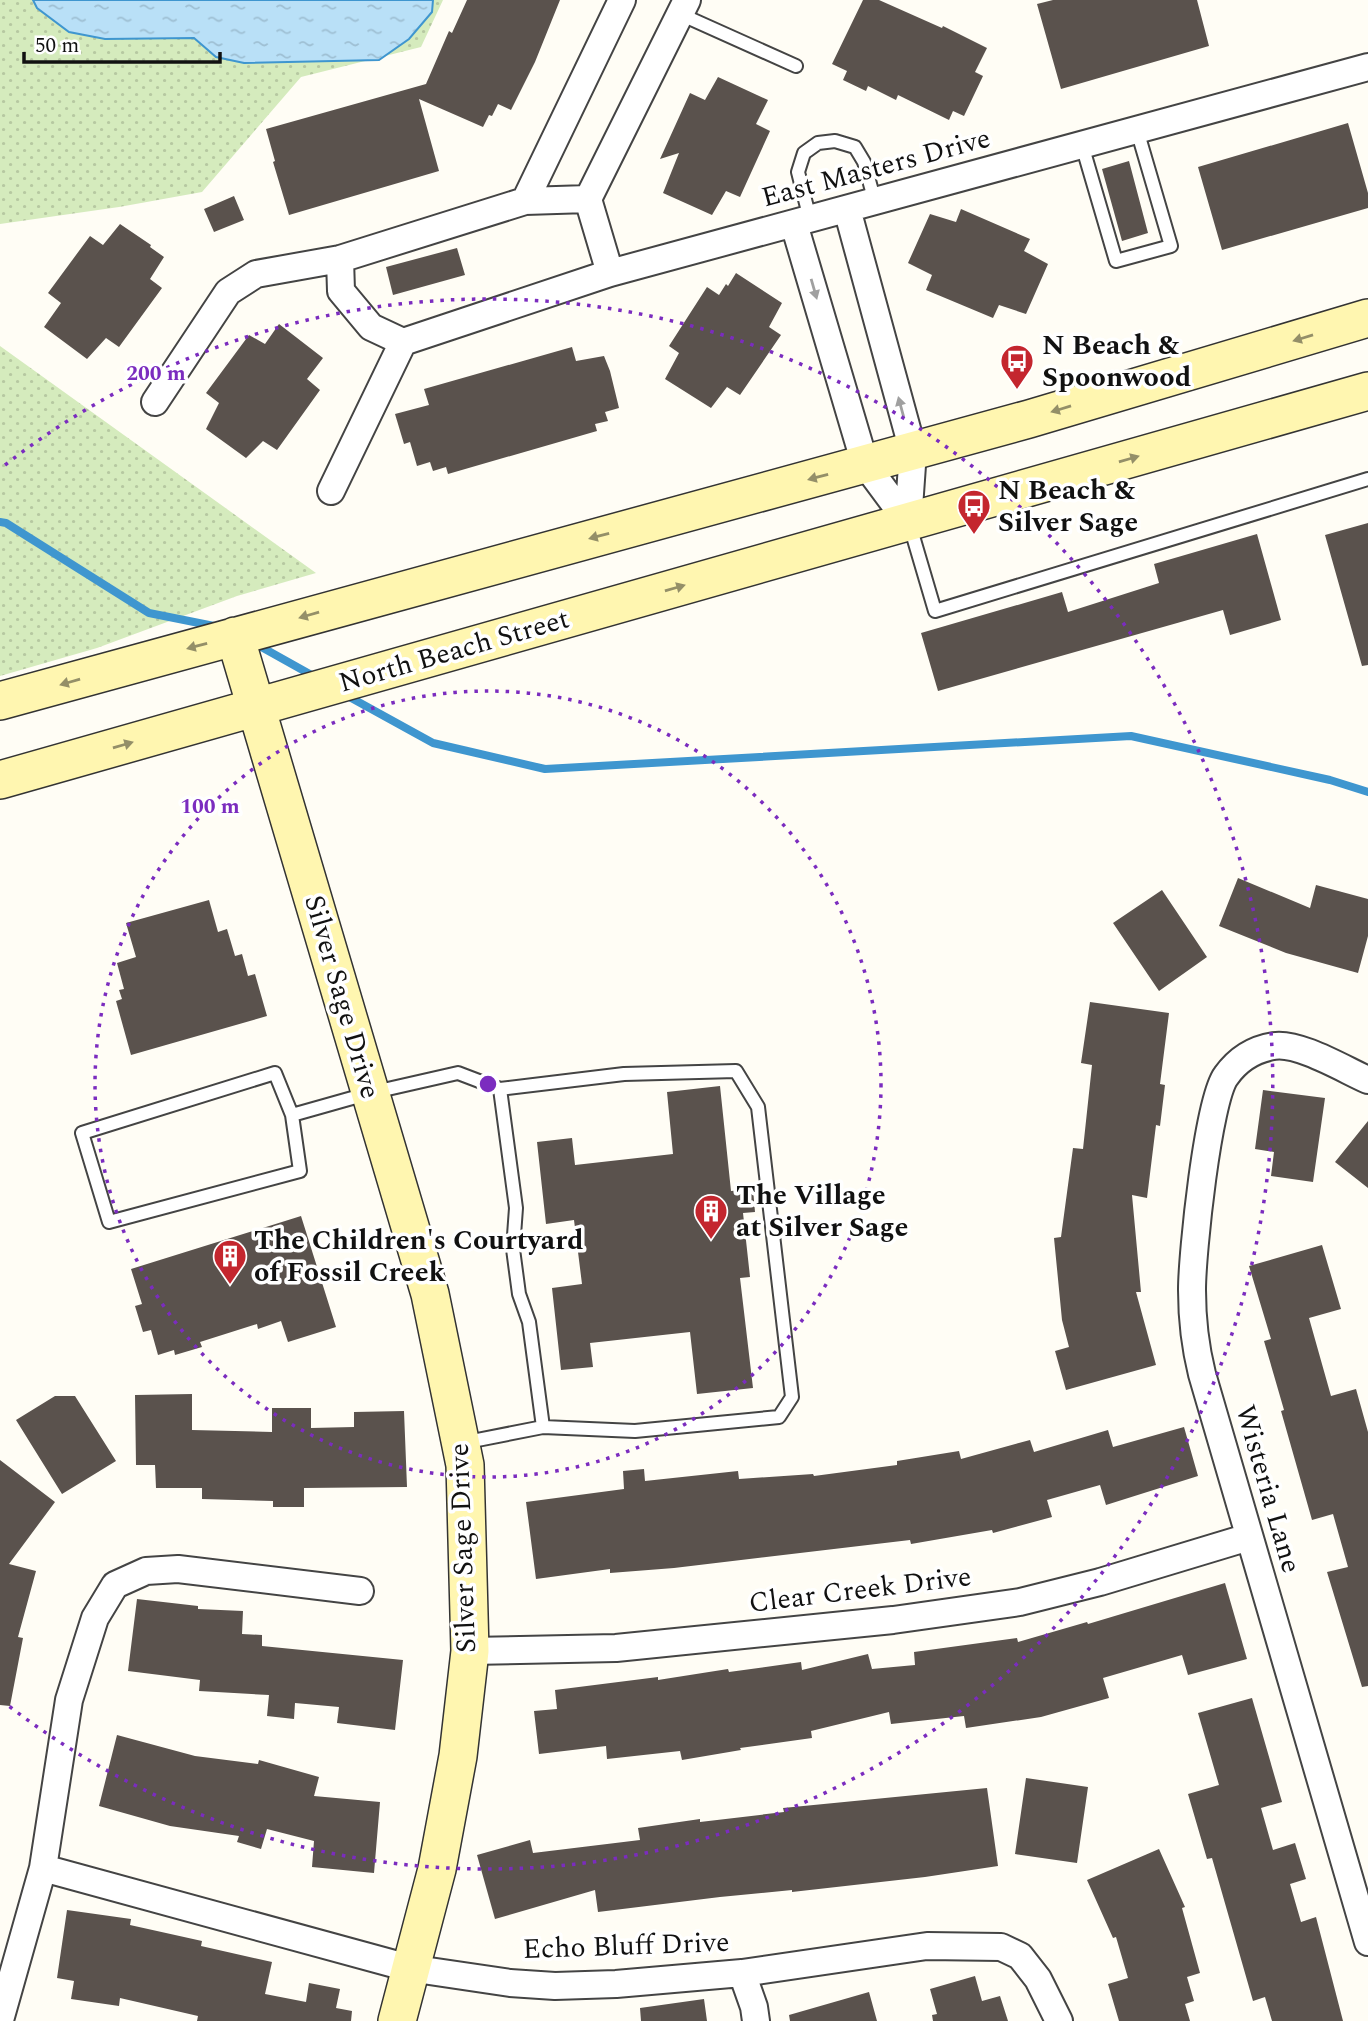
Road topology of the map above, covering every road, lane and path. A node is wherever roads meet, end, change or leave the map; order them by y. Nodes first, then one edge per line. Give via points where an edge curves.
1 (622, 0) edge
2 (684, 7) edge
3 (796, 66) dead end
4 (1368, 67) edge
5 (1137, 130) junction
6 (1082, 145) junction
7 (588, 199) junction
8 (525, 201) junction
9 (875, 202) junction
10 (847, 209) junction
11 (802, 221) junction
12 (340, 258) junction
13 (610, 273) junction
14 (1368, 318) edge
15 (403, 342) junction
16 (1368, 391) edge
17 (155, 402) dead end
18 (913, 451) junction
19 (865, 464) junction
20 (1368, 479) edge
21 (331, 491) dead end
22 (908, 522) junction
23 (235, 636) junction
24 (0, 701) edge
25 (257, 707) junction
26 (0, 780) edge
27 (1368, 1080) edge
28 (500, 1089) junction
29 (370, 1093) junction
30 (292, 1115) junction
31 (543, 1427) junction
32 (461, 1443) junction
33 (1249, 1537) junction
34 (360, 1591) dead end
35 (470, 1651) junction
36 (43, 1868) junction
37 (1368, 1942) edge
38 (409, 1968) junction
39 (742, 1973) junction
40 (0, 2020) edge
41 (397, 2021) edge
42 (756, 2021) edge
43 (1059, 2021) edge

1 - 8 street
2 - 3 lane
2 - 7 street
4 - 5 street, East Masters Drive
5 - 6 street, East Masters Drive
5 - 6 lane via 1171,246 1116,261
6 - 9 street, East Masters Drive
7 - 8 street
7 - 13 street
8 - 12 street
9 - 10 street, East Masters Drive
9 - 11 lane via 855,147 835,141 818,144 804,153 798,172
10 - 11 street, East Masters Drive
18 -> 10 street
11 - 13 street, East Masters Drive
11 -> 19 street
12 - 15 street via 341,291 371,327
12 - 17 street via 256,274 228,292
13 - 15 street, East Masters Drive
14 -> 18 main road
15 - 21 street
22 -> 16 main road, North Beach Street
18 - 19 main road
18 - 22 street
19 - 22 street
19 -> 23 main road
20 - 22 lane via 934,611
25 -> 22 main road, North Beach Street
23 -> 24 main road
23 - 25 main road, Silver Sage Drive
26 -> 25 main road, North Beach Street
25 - 29 main road, Silver Sage Drive
27 - 33 street, Wisteria Lane via 1298,1048 1277,1045 1249,1053 1226,1076 1214,1110 1197,1226 1194,1339
28 - 29 lane via 458,1073
28 - 31 lane via 516,1208 513,1249 519,1294 529,1322
28 - 31 lane via 624,1074 736,1071 758,1107 792,1397 779,1417 635,1431
29 - 30 lane
29 - 32 main road, Silver Sage Drive via 430,1294
30 - 30 lane via 275,1073 82,1133 109,1222 300,1171
31 - 32 lane
32 - 35 main road, Silver Sage Drive via 466,1465
33 - 35 street, Clear Creek Drive via 1008,1604 616,1648
33 - 37 street, Wisteria Lane
34 - 36 street via 177,1569 146,1571 115,1585 95,1618 69,1700
35 - 38 main road, Silver Sage Drive via 458,1756 437,1869
36 - 38 street, Echo Bluff Drive
36 - 40 street
38 - 39 street, Echo Bluff Drive via 555,1986
38 - 41 main road, Silver Sage Drive
39 - 42 street
39 - 43 street, Echo Bluff Drive via 927,1945 1001,1948 1020,1956 1038,1979

